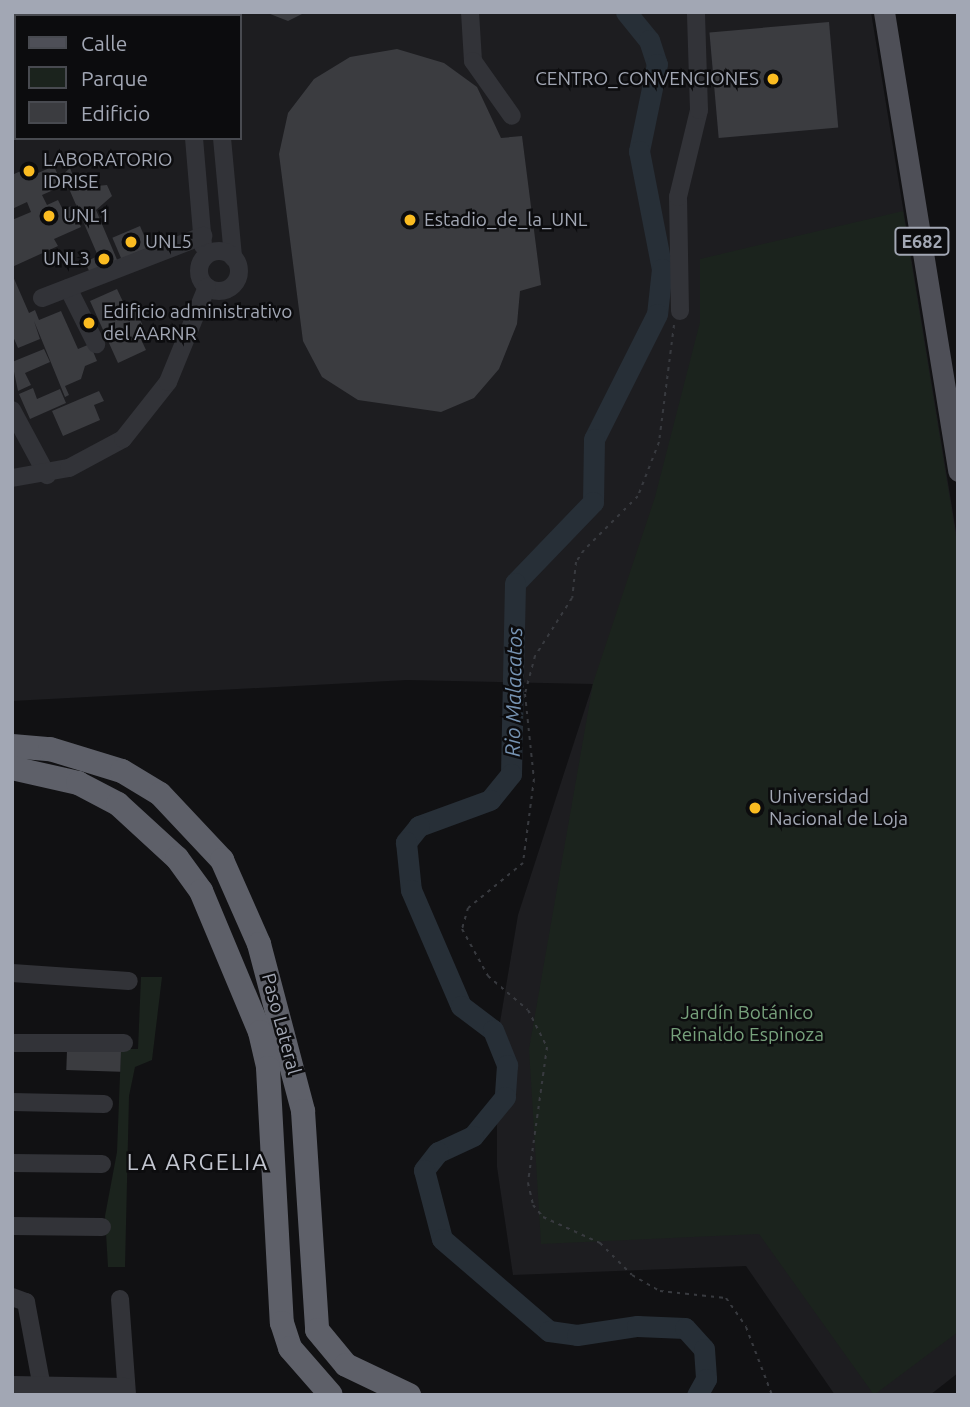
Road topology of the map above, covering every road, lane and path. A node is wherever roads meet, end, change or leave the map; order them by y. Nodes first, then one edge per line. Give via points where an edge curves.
1 (470, 12) edge
2 (696, 12) edge
3 (884, 12) edge
4 (512, 116) dead end
5 (194, 140) edge
6 (222, 140) edge
7 (203, 236) junction
8 (233, 257) junction
9 (204, 258) junction
10 (207, 287) junction
11 (68, 288) junction
12 (42, 298) dead end
13 (677, 315) joint
14 (96, 344) dead end
15 (12, 410) edge
16 (958, 471) edge
17 (47, 475) junction
18 (12, 478) edge
19 (12, 746) edge
20 (12, 768) edge
21 (12, 973) edge
22 (130, 981) dead end
23 (124, 1042) dead end
24 (12, 1043) edge
25 (12, 1102) edge
26 (104, 1104) dead end
27 (12, 1163) edge
28 (102, 1164) dead end
29 (12, 1226) edge
30 (102, 1227) dead end
31 (15, 1297) edge
32 (120, 1299) dead end
33 (12, 1385) edge
34 (42, 1390) edge
35 (126, 1391) edge
36 (331, 1395) edge
37 (409, 1395) edge
38 (772, 1395) edge

1 - 4 street via 473,61
2 - 13 street via 699,110 678,197
3 - 16 main road, E682
5 - 7 street
6 - 8 street
7 - 9 street
7 - 11 street
8 - 9 street via 218,251
8 - 10 street via 236,281 220,290
9 - 10 street via 199,270
10 - 17 street via 151,408 100,453
11 - 12 street
11 - 14 street
13 - 38 path via 659,442 638,496 576,562 572,598 535,656 526,694 534,779 523,863 468,908 462,929 488,976 528,1010 547,1047 528,1183 533,1205 543,1217 600,1243 632,1275 660,1291 726,1298 746,1327
15 - 17 street
17 - 18 street
19 - 37 highway, Paso Lateral via 50,749 122,771 159,794 222,860 259,944 303,1111 317,1331 346,1365
20 - 36 highway, Paso Lateral via 78,783 118,804 169,850 201,891 260,1032 268,1068 282,1323 290,1348
21 - 22 street
23 - 24 street
25 - 26 street
27 - 28 street
29 - 30 street
31 - 34 street via 26,1302
32 - 35 street
33 - 34 street
34 - 35 street

